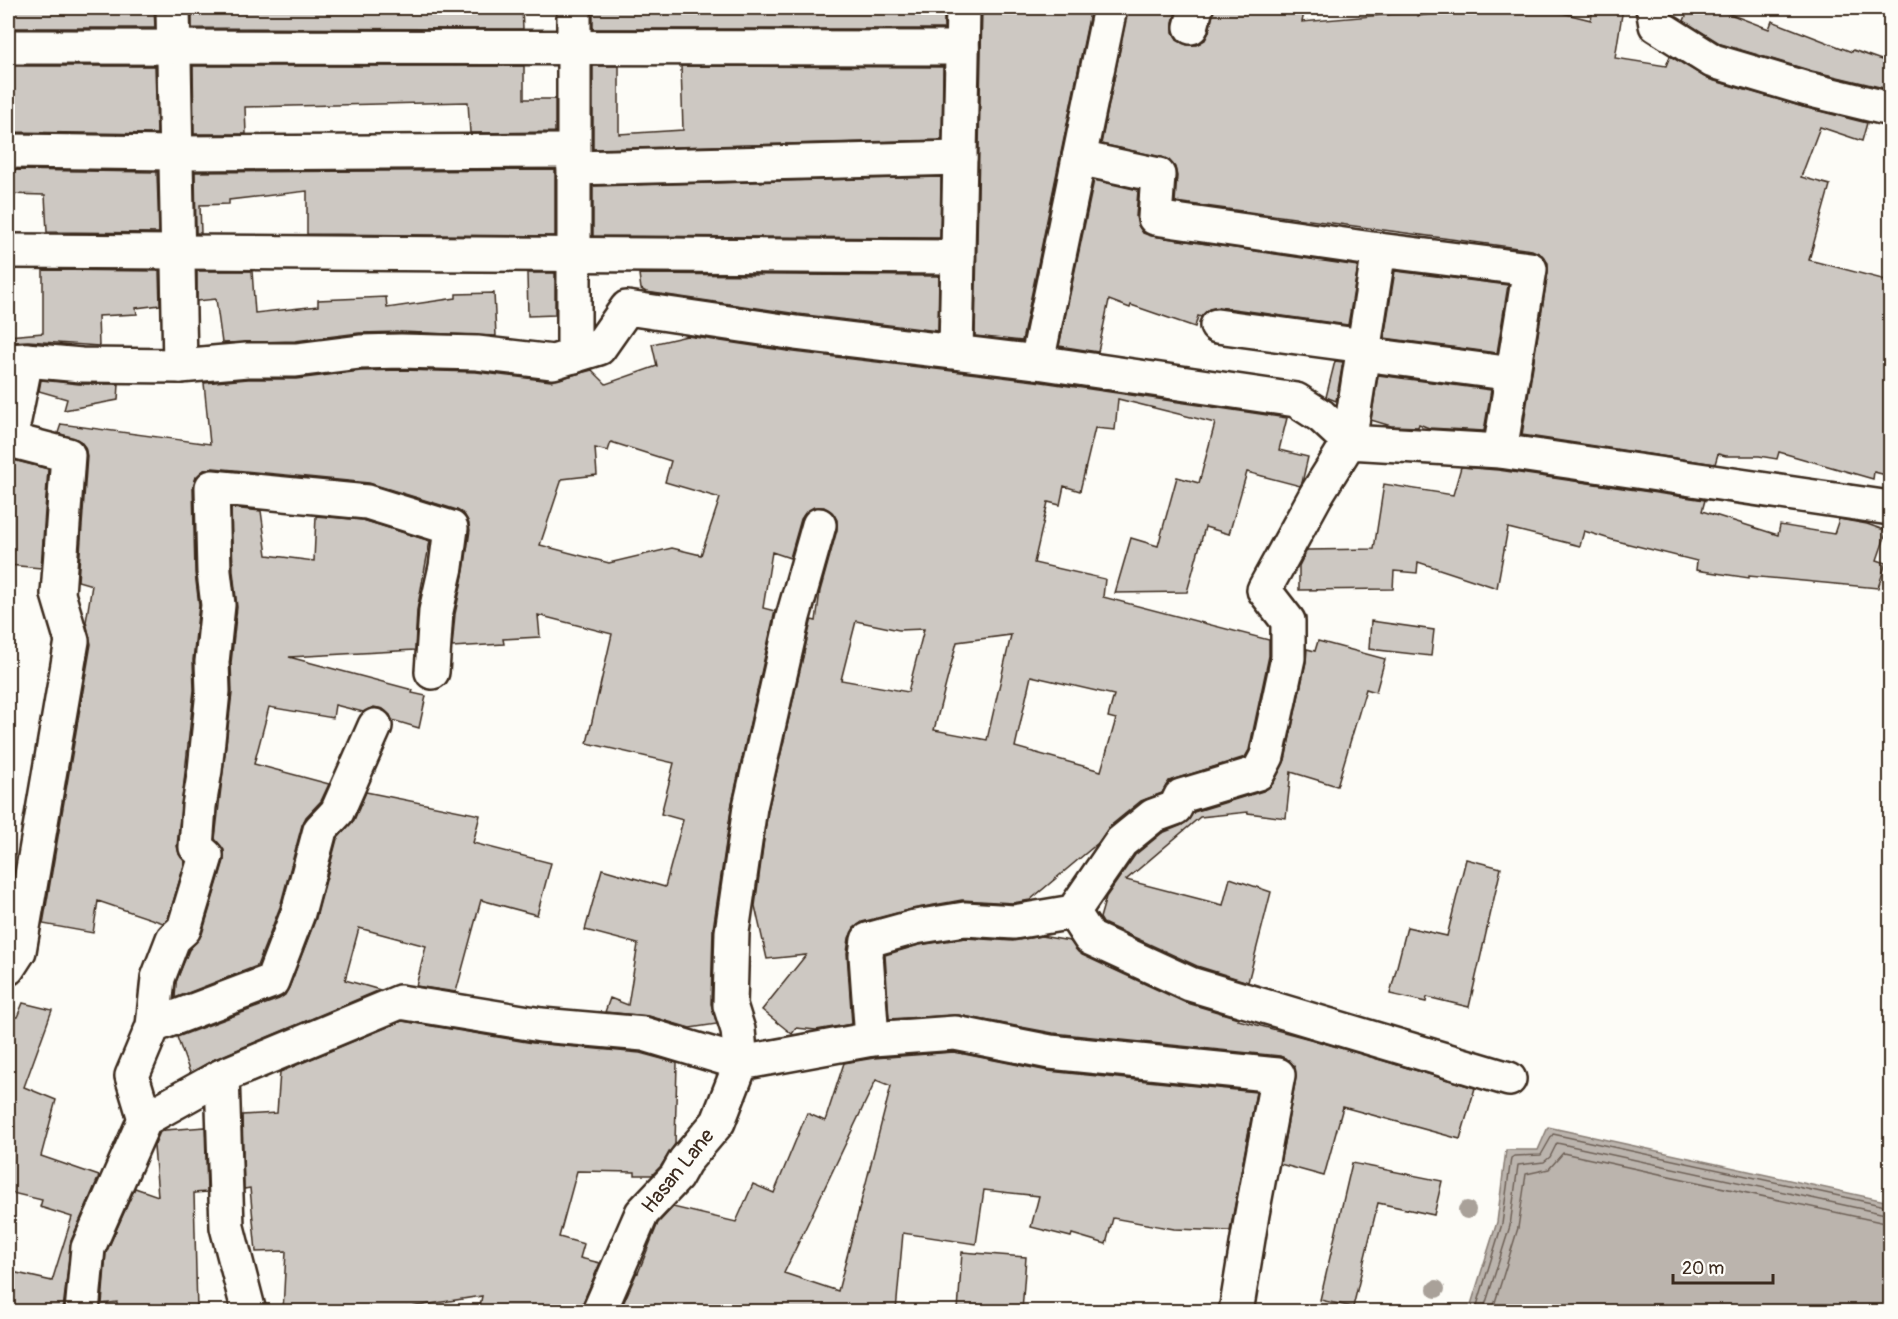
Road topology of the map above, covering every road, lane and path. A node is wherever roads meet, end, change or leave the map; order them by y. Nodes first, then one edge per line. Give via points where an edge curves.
1 (173, 8) edge
2 (574, 8) edge
3 (963, 8) edge
4 (1110, 8) edge
5 (1653, 8) edge
6 (8, 47) edge
7 (174, 47) junction
8 (574, 47) junction
9 (962, 48) junction
10 (1890, 109) edge
11 (8, 151) edge
12 (176, 153) junction
13 (960, 158) junction
14 (1079, 158) junction
15 (573, 160) junction
16 (1379, 250) junction
17 (8, 251) edge
18 (178, 252) junction
19 (574, 255) junction
20 (958, 257) junction
21 (1217, 326) dead end
22 (1363, 350) junction
23 (956, 352) junction
24 (574, 356) junction
25 (17, 360) edge
26 (1037, 363) junction
27 (180, 366) junction
28 (1513, 374) junction
29 (1349, 442) junction
30 (1500, 452) junction
31 (1890, 508) edge
32 (819, 525) dead end
33 (432, 672) dead end
34 (375, 726) dead end
35 (1073, 912) junction
36 (8, 968) edge
37 (153, 1026) junction
38 (872, 1039) junction
39 (741, 1063) junction
40 (222, 1076) junction
41 (1509, 1079) dead end
42 (145, 1119) junction
43 (82, 1311) edge
44 (249, 1311) edge
45 (599, 1311) edge
46 (1236, 1311) edge

1 - 7 street
2 - 8 street
3 - 9 street
4 - 14 street
5 - 10 street via 1656,25 1713,61
6 - 7 street
7 - 8 street
7 - 12 street
8 - 9 street
8 - 15 street
9 - 13 street
11 - 12 street
12 - 15 street
12 - 18 street
13 - 15 street
13 - 20 street
14 - 16 street via 1158,175 1155,218
14 - 26 street
15 - 19 street
16 - 22 street
16 - 28 street via 1530,269
17 - 18 street
18 - 19 street
18 - 27 street
19 - 20 street
19 - 24 street
20 - 23 street
21 - 22 street
22 - 28 street
22 - 29 street
23 - 24 street via 627,308 599,348
23 - 26 street
24 - 27 street via 554,362 477,353 360,352 296,360
25 - 27 street
25 - 36 street via 10,440 68,454 58,594 72,641 19,951
26 - 29 street via 1296,400
28 - 30 street
29 - 30 street
29 - 35 street via 1264,590 1288,621 1288,658 1268,756 1258,773 1181,796 1174,808 1153,816 1121,842
30 - 31 street
32 - 39 street via 793,617 750,807 732,932 730,1005 738,1030
33 - 37 street via 436,611 451,528 368,502 212,487 218,605 196,847 206,856 184,929 173,939 158,978
34 - 37 street via 337,812 320,831 298,914 272,981
35 - 38 street via 1014,922 955,921 868,940
35 - 41 street via 1090,939 1190,984
37 - 42 street via 132,1076
38 - 39 street
38 - 46 street via 955,1033 1050,1053 1278,1075
39 - 40 street via 644,1034 540,1025 400,1002
39 - 45 street, Hasan Lane via 718,1122 642,1214
40 - 42 street
40 - 44 street via 227,1227
42 - 43 street via 88,1248

